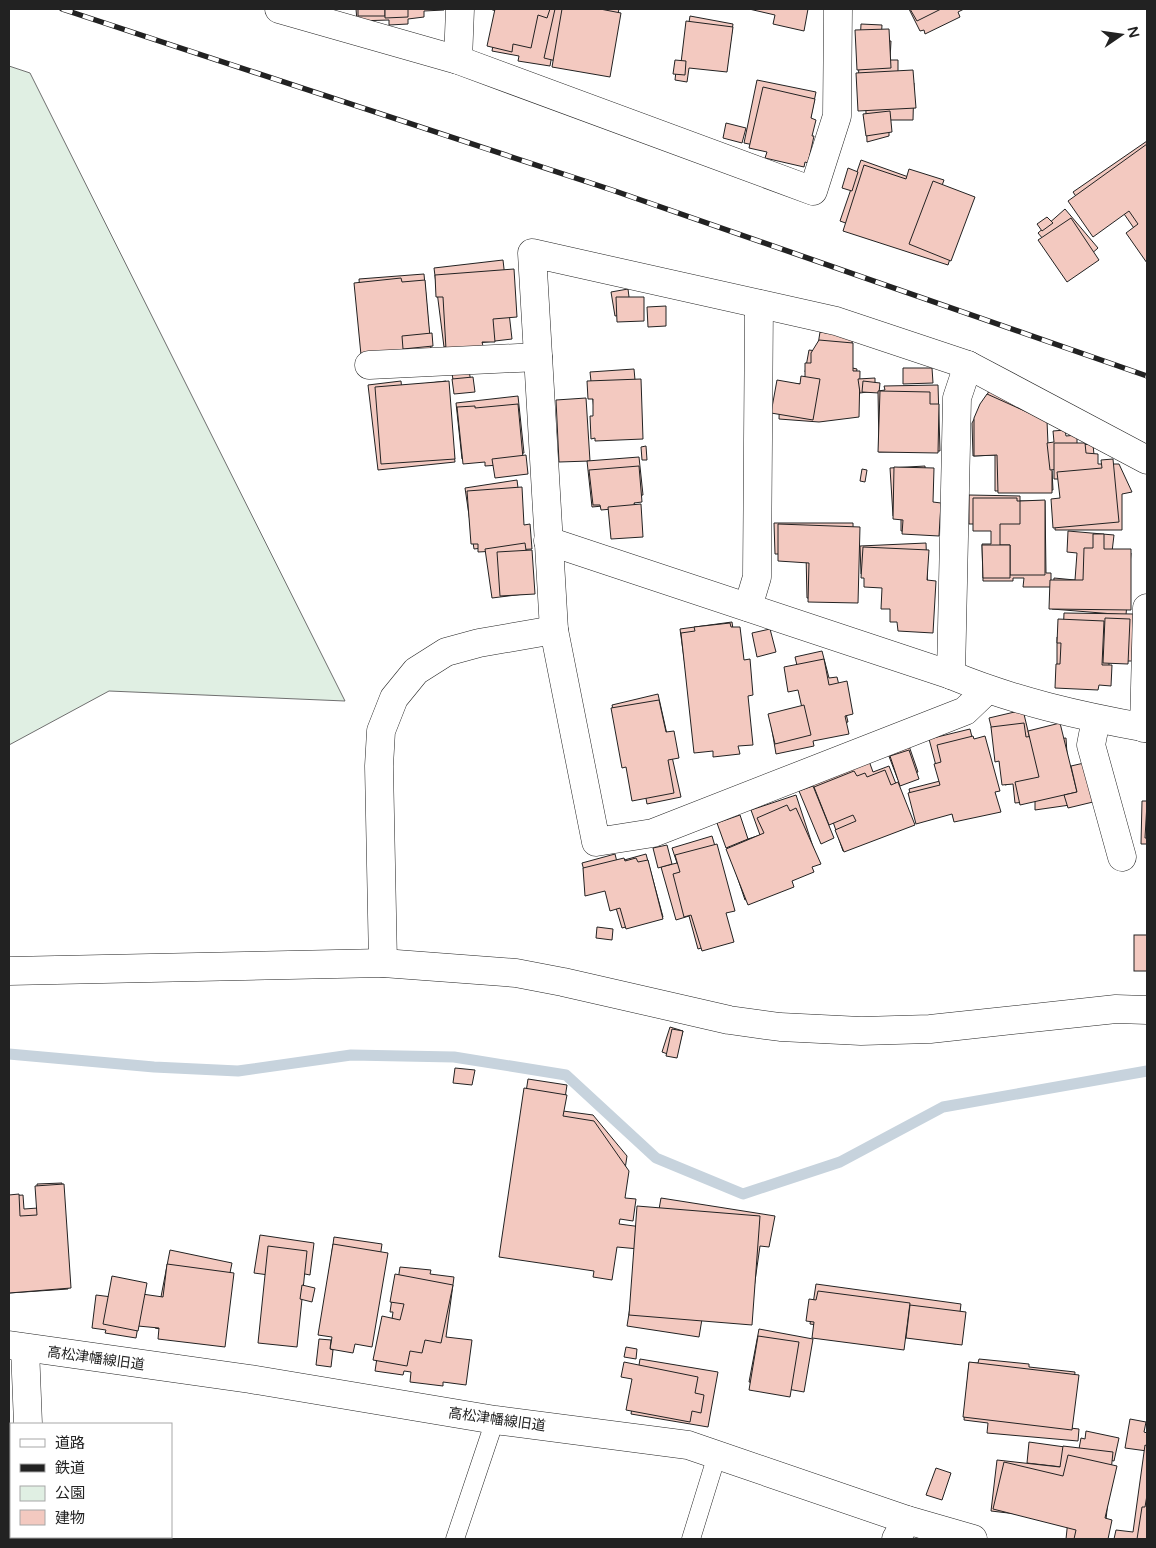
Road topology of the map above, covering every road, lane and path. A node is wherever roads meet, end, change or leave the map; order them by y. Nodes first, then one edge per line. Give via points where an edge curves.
1 (279, 9) edge
2 (460, 9) edge
3 (838, 9) edge
4 (458, 60) junction
5 (759, 304) junction
6 (538, 357) junction
7 (369, 365) dead end
8 (968, 365) junction
9 (1147, 460) edge
10 (548, 541) junction
11 (748, 607) junction
12 (1147, 608) edge
13 (554, 630) junction
14 (951, 675) junction
15 (987, 690) junction
16 (1096, 719) junction
17 (1146, 728) edge
18 (1122, 857) dead end
19 (383, 963) junction
20 (9, 971) edge
21 (1147, 1010) edge
22 (17, 1346) edge
23 (496, 1420) junction
24 (28, 1423) edge
25 (717, 1455) junction
26 (902, 1529) edge
27 (455, 1539) edge
28 (691, 1539) edge
29 (973, 1539) edge

1 - 4 street
2 - 4 street
3 - 4 street via 836,116 813,191
5 - 6 street via 532,253
5 - 8 street via 836,322
5 - 11 street via 757,577
6 - 7 street
6 - 10 street
8 - 9 street
8 - 14 street via 957,398
10 - 11 street
10 - 13 street
11 - 14 street
12 - 17 street
13 - 15 street via 596,842 653,833 964,710
13 - 19 street via 446,652 416,671 394,698 381,731 379,766
14 - 15 street
15 - 16 street
16 - 17 street
16 - 18 street via 1091,745
19 - 20 street
19 - 21 street via 516,973 729,1020 780,1027 861,1031 930,1029 1116,1009
22 - 23 street, 高松津幡線旧道 via 250,1379
22 - 24 street
23 - 25 street, 高松津幡線旧道 via 688,1445
23 - 27 lane
25 - 26 street, 高松津幡線旧道
25 - 28 lane
26 - 29 street, 高松津幡線旧道

